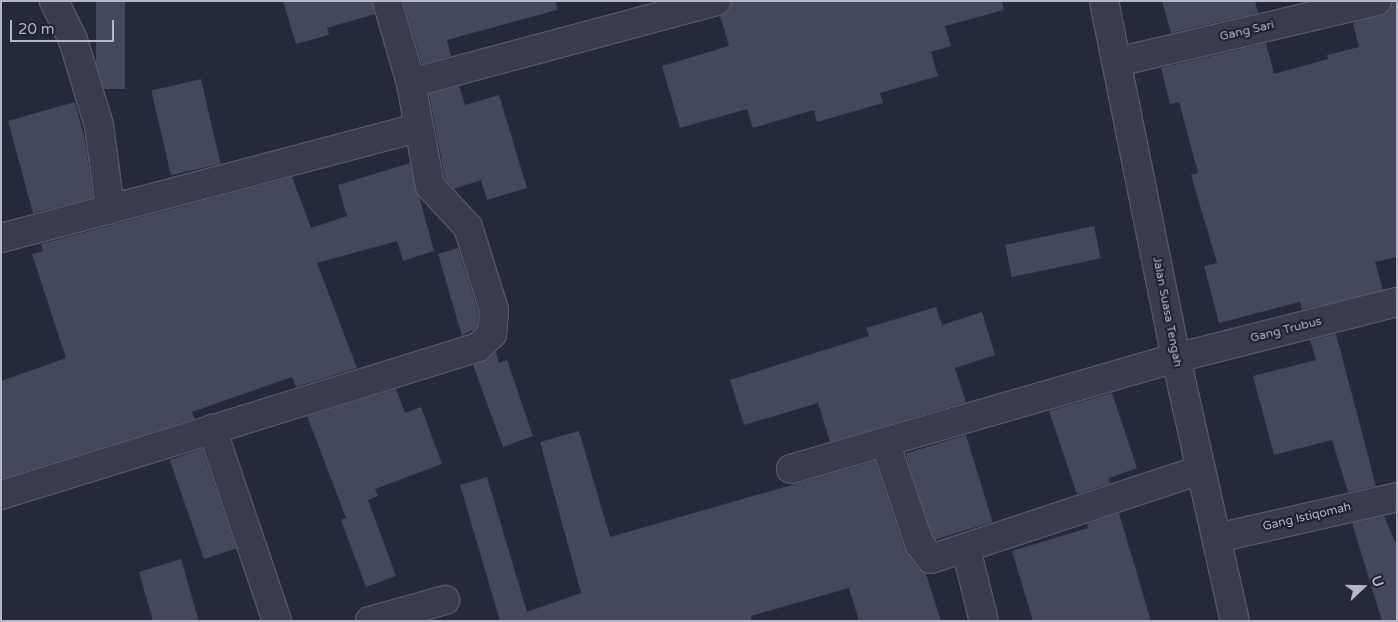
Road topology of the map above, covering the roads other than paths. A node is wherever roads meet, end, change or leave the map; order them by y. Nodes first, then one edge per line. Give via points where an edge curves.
1 (54, 1) edge
2 (387, 1) edge
3 (716, 1) edge
4 (1104, 1) edge
5 (1377, 1) edge
6 (1117, 62) junction
7 (411, 83) junction
8 (418, 128) junction
9 (110, 209) junction
10 (1, 238) edge
11 (1397, 302) edge
12 (1176, 358) junction
13 (212, 429) junction
14 (885, 442) junction
15 (791, 469) dead end
16 (1200, 470) junction
17 (1, 495) edge
18 (1397, 497) edge
19 (1217, 538) junction
20 (966, 549) junction
21 (445, 600) dead end
22 (277, 621) edge
23 (370, 621) edge
24 (984, 621) edge
25 (1235, 621) edge

1 - 9 street via 73,40 99,125
2 - 7 street
3 - 7 street
4 - 6 street, Jalan Suasa Tengah
5 - 6 street, Gang Sari
6 - 12 street, Jalan Suasa Tengah
7 - 8 street
8 - 9 street
8 - 13 street via 430,186 472,236 494,310 492,334 465,354
9 - 10 street
11 - 12 street, Gang Trubus
12 - 14 street, Gang Trubus
12 - 16 street, Jalan Suasa Tengah
13 - 17 street
13 - 22 street
14 - 15 street, Gang Trubus
14 - 20 street via 923,552 931,559
16 - 19 street, Jalan Suasa Tengah
16 - 20 street
18 - 19 street, Gang Istiqomah
19 - 25 street, Jalan Suasa Tengah
20 - 24 street
21 - 23 street

